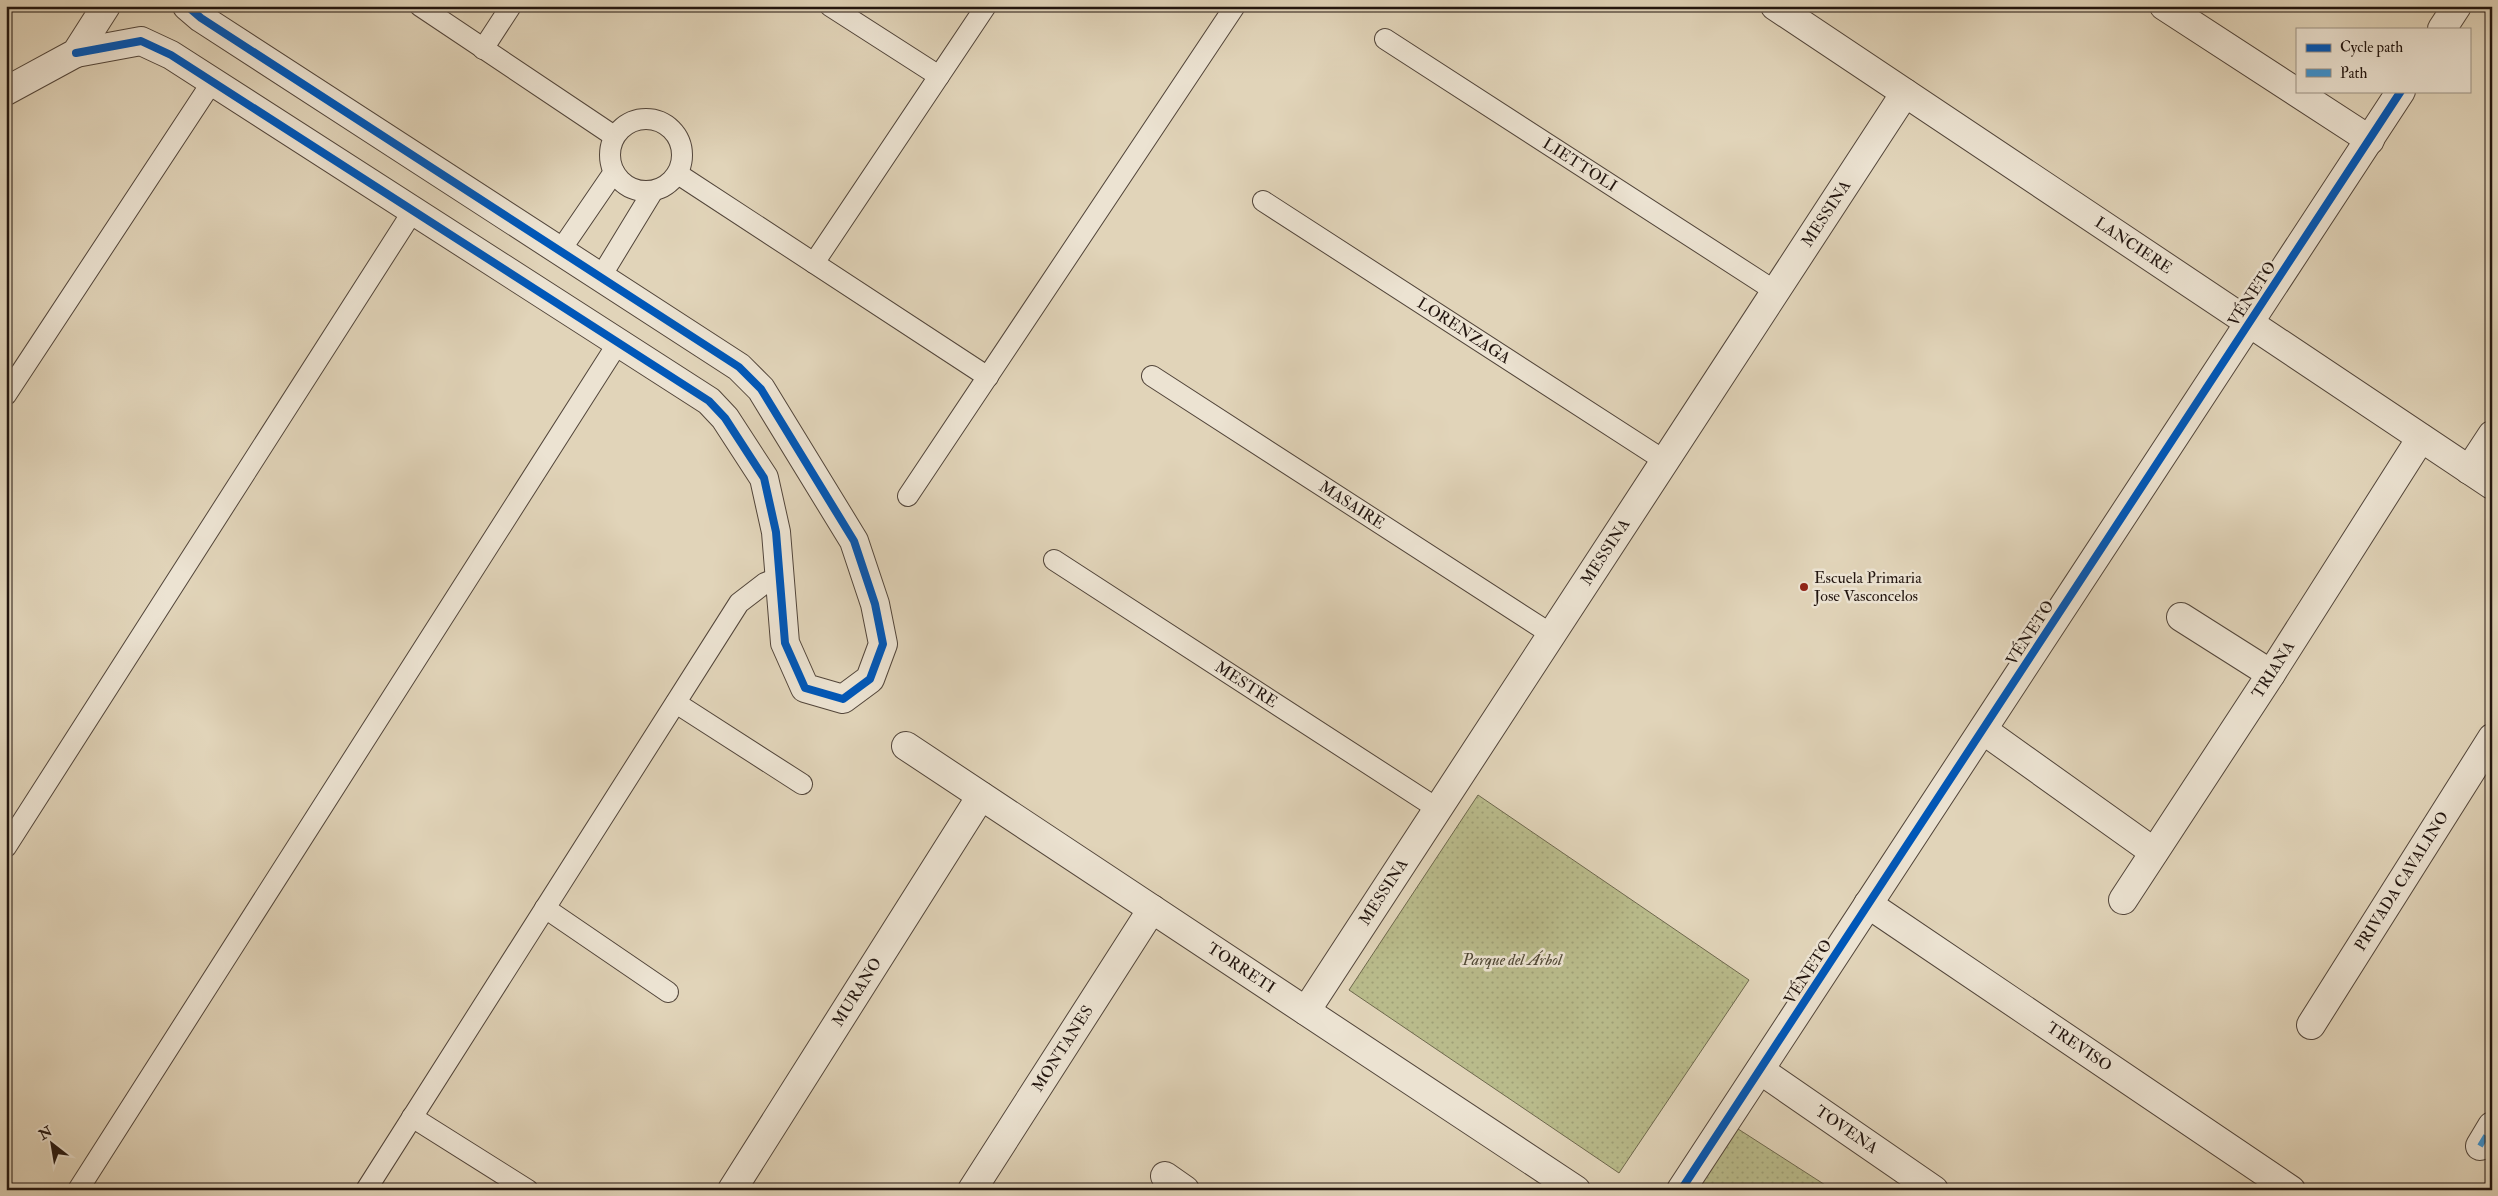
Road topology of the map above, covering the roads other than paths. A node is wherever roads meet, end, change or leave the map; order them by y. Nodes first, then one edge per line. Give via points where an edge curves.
1 (106, 6) edge
2 (187, 6) edge
3 (420, 6) edge
4 (511, 6) edge
5 (830, 6) edge
6 (986, 6) edge
7 (1235, 6) edge
8 (1775, 6) edge
9 (2164, 6) edge
10 (2457, 6) edge
11 (2443, 28) edge
12 (1385, 39) dead end
13 (483, 49) junction
14 (76, 53) junction
15 (939, 76) junction
16 (212, 82) junction
17 (6, 91) edge
18 (2296, 92) edge
19 (2296, 92) edge
20 (2400, 92) edge
21 (1905, 93) junction
22 (614, 136) junction
23 (2370, 140) junction
24 (614, 172) junction
25 (678, 174) junction
26 (653, 191) junction
27 (1263, 201) dead end
28 (413, 211) junction
29 (560, 251) junction
30 (814, 263) junction
31 (600, 278) junction
32 (1775, 292) junction
33 (2249, 323) junction
34 (618, 343) junction
35 (1152, 376) dead end
36 (988, 377) junction
37 (6, 395) edge
38 (2492, 435) edge
39 (2421, 438) junction
40 (1665, 461) junction
41 (2468, 470) junction
42 (2492, 485) edge
43 (908, 496) dead end
44 (1054, 560) dead end
45 (780, 577) junction
46 (2182, 617) dead end
47 (1551, 634) junction
48 (2272, 674) junction
49 (676, 703) junction
50 (1983, 730) junction
51 (2492, 738) edge
52 (906, 746) dead end
53 (802, 784) dead end
54 (982, 796) junction
55 (1438, 809) junction
56 (6, 847) edge
57 (2154, 852) junction
58 (2124, 900) dead end
59 (1868, 904) junction
60 (545, 908) junction
61 (1152, 909) junction
62 (668, 992) dead end
63 (1306, 1011) junction
64 (2310, 1025) dead end
65 (1760, 1070) junction
66 (412, 1117) junction
67 (78, 1190) edge
68 (366, 1190) edge
69 (528, 1190) edge
70 (732, 1190) edge
71 (972, 1190) edge
72 (1576, 1190) edge
73 (1681, 1190) edge
74 (1934, 1190) edge
75 (2291, 1190) edge

1 - 14 street
2 - 29 street via 200,18
3 - 13 lane
4 - 13 lane
5 - 15 lane
6 - 15 lane
7 - 36 lane
8 - 21 street, LANCIERE
9 - 19 street
10 - 11 street
12 - 32 lane, LIETTOLI
13 - 22 lane
14 - 16 street via 141,41
14 - 17 street
15 - 30 lane
16 - 28 street
16 - 37 lane
18 - 23 street
20 - 23 street, VÉNETO
21 - 32 street, MESSINA
21 - 33 street, LANCIERE
22 - 24 lane via 610,148
22 - 25 lane via 622,128 643,119 665,124 680,140 682,163
23 - 33 street, VÉNETO
24 - 26 lane via 624,184 638,191
24 - 29 lane
25 - 26 lane via 672,182
25 - 30 lane
26 - 31 lane
27 - 40 lane, LORENZAGA
28 - 34 street
28 - 56 lane
29 - 31 street
30 - 36 lane
31 - 45 street via 739,367 761,389 854,541 875,604 883,644 870,679 844,699 805,688 786,643
32 - 40 street, MESSINA
33 - 39 street, LANCIERE
33 - 50 street, VÉNETO
34 - 45 street via 709,401 725,418 764,478 776,532
34 - 67 lane
35 - 47 lane, MASAIRE
36 - 43 lane
38 - 41 street
39 - 41 street, LANCIERE
39 - 48 street, TRIANA
40 - 47 street, MESSINA
41 - 42 street, LANCIERE
44 - 55 lane, MESTRE
45 - 49 lane via 765,583 739,603
46 - 48 street
47 - 55 street, MESSINA
48 - 57 street, TRIANA
49 - 53 lane
49 - 60 lane
50 - 57 street
50 - 59 street, VÉNETO
51 - 64 street, PRIVADA CAVALINO
52 - 54 street, TORRETI
54 - 61 street, TORRETI
54 - 70 street, MURANO
55 - 63 street, MESSINA
57 - 58 street, TRIANA
59 - 65 street, VÉNETO
59 - 75 street, TREVISO
60 - 62 lane
60 - 66 lane
61 - 63 street, TORRETI
61 - 71 street, MONTANES
63 - 72 street, TORRETI
65 - 73 street, VÉNETO
65 - 74 street, TOVENA
66 - 68 lane
66 - 69 lane

